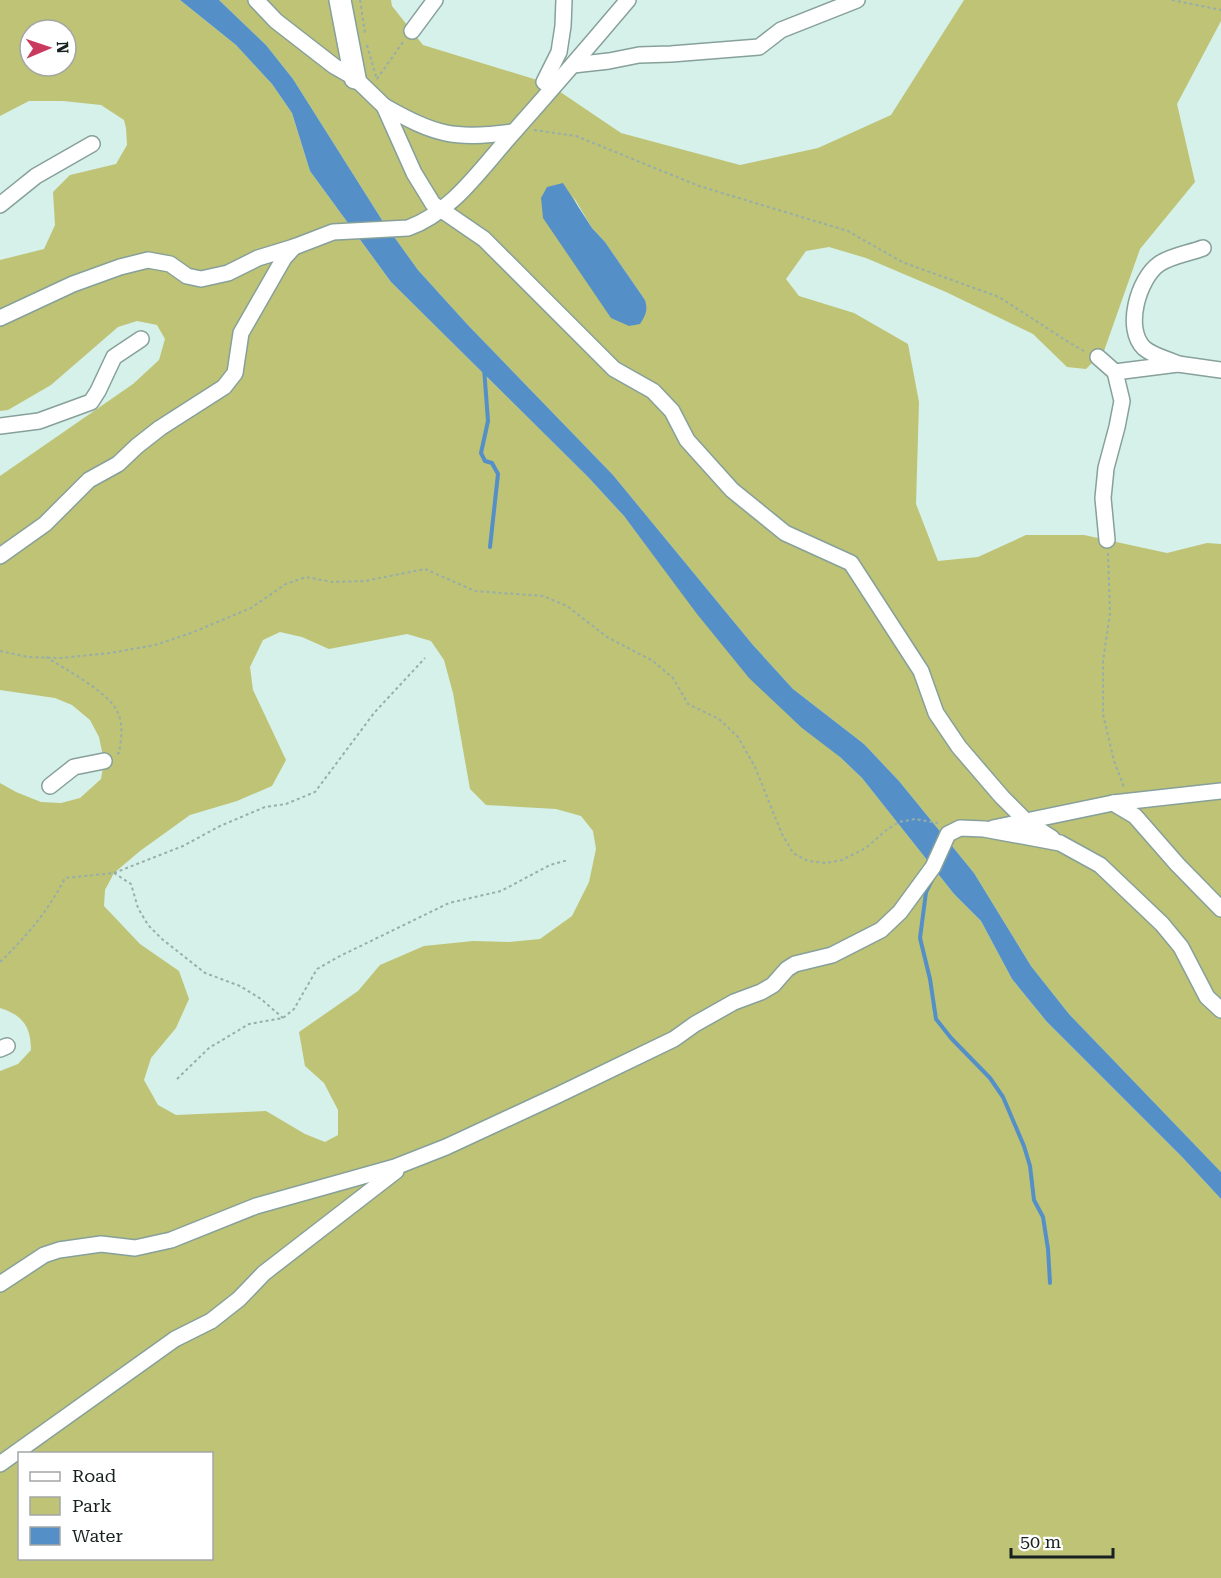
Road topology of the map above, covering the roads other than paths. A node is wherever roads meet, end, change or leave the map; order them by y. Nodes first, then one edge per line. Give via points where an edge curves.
1 (256, 0) edge
2 (340, 0) edge
3 (435, 0) edge
4 (564, 0) edge
5 (628, 0) edge
6 (857, 0) edge
7 (412, 31) road end
8 (573, 65) junction
9 (355, 78) junction
10 (544, 82) dead end
11 (384, 106) junction
12 (513, 132) junction
13 (92, 144) dead end
14 (0, 205) edge
15 (441, 209) junction
16 (294, 247) junction
17 (1203, 248) dead end
18 (0, 318) edge
19 (141, 339) dead end
20 (1098, 357) road end
21 (1178, 364) junction
22 (1221, 370) edge
23 (1115, 372) junction
24 (0, 426) edge
25 (1107, 540) road end
26 (0, 556) edge
27 (104, 761) road end
28 (50, 786) dead end
29 (1221, 791) edge
30 (1113, 803) junction
31 (1027, 822) junction
32 (984, 829) junction
33 (1060, 843) junction
34 (1221, 909) edge
35 (1221, 1010) edge
36 (410, 1161) junction
37 (0, 1284) edge
38 (0, 1464) edge

1 - 9 street via 276,21
2 - 9 main road
3 - 7 street
4 - 10 street via 559,52
5 - 8 street
6 - 8 street via 781,30 759,47 639,55
8 - 12 street
9 - 11 street
11 - 12 street via 450,135 482,137
11 - 15 street via 414,173 433,204
12 - 15 street via 469,184
13 - 14 street via 36,176
15 - 16 street via 408,228 333,232
15 - 31 street via 484,239 614,369 653,391 672,411 687,440 732,490 785,533 850,563 921,672 936,712 1002,797
16 - 18 street via 228,273 201,279 187,276 170,264 148,260 73,285
16 - 26 street via 241,333 235,373 224,387 160,428 118,464 89,480 45,524
17 - 21 street via 1159,263 1146,277 1137,299 1137,339 1145,349
19 - 24 street via 114,357 91,402 39,421
20 - 23 street
21 - 22 street
21 - 23 street
23 - 25 street via 1122,401 1106,468 1103,498
27 - 28 street via 74,767
29 - 30 street
30 - 31 street
30 - 34 street via 1136,816
31 - 32 street
31 - 33 street
32 - 33 street
32 - 36 street via 960,828 948,834 933,867 900,912 881,930 832,955 795,964 773,985 734,1002 674,1039
33 - 35 street via 1100,865 1162,924 1180,947 1207,997
36 - 37 street via 256,1206 171,1240 135,1248 101,1244 51,1253
36 - 38 street via 264,1273 211,1321 176,1339

